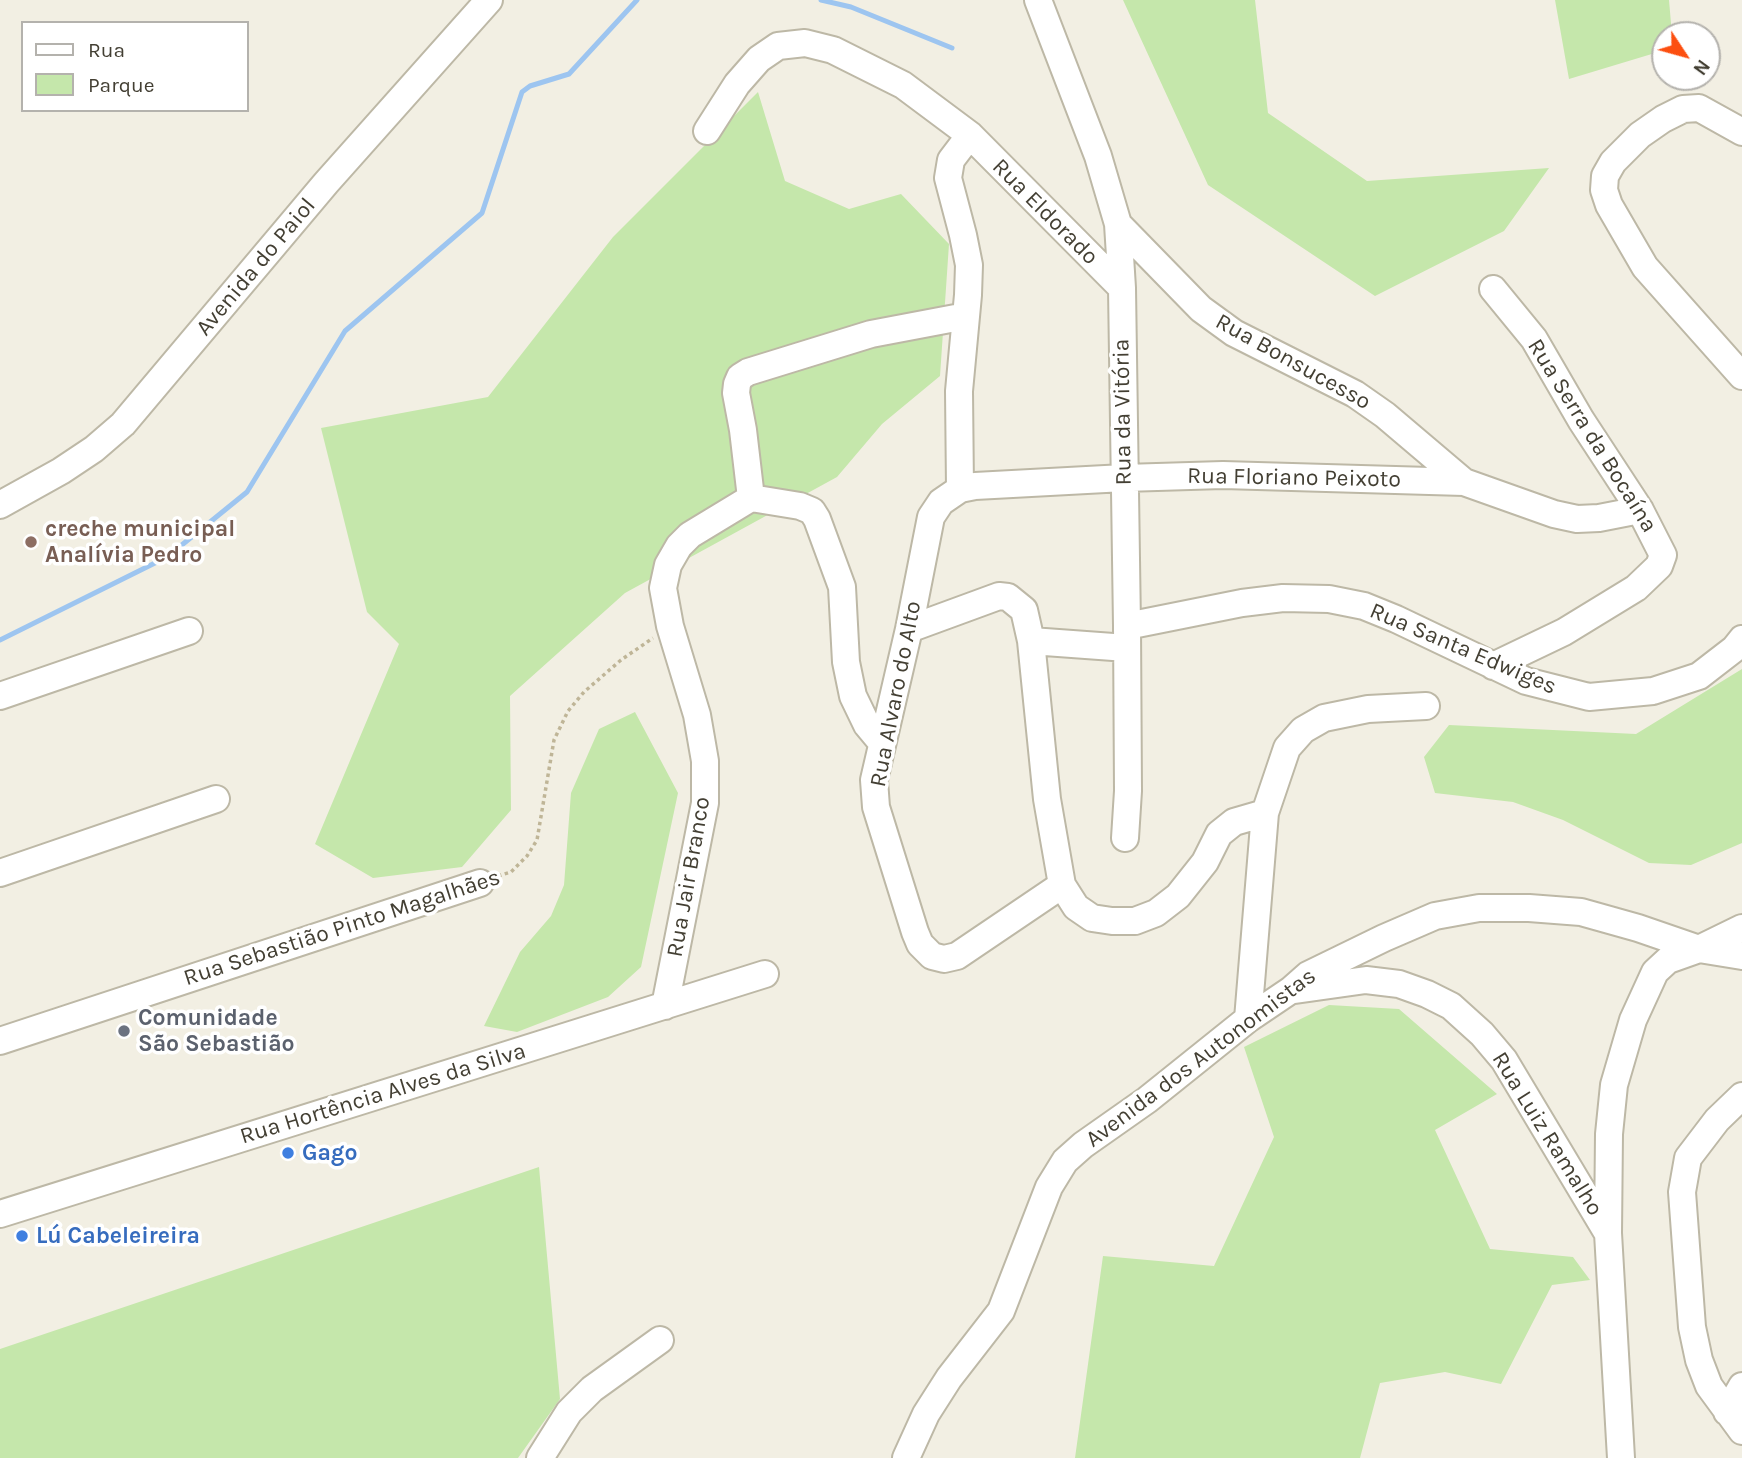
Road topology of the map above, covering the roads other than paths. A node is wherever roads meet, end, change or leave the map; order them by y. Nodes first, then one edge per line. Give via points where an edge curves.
1 (489, 0) edge
2 (1038, 0) edge
3 (706, 131) dead end
4 (1742, 132) edge
5 (970, 135) junction
6 (1118, 224) junction
7 (1122, 288) junction
8 (1493, 289) dead end
9 (966, 316) junction
10 (1742, 376) edge
11 (1124, 478) junction
12 (1464, 482) junction
13 (960, 489) junction
14 (751, 498) junction
15 (0, 503) edge
16 (1640, 510) junction
17 (909, 629) junction
18 (189, 631) dead end
19 (1127, 637) junction
20 (1742, 639) edge
21 (1031, 641) junction
22 (1493, 666) junction
23 (0, 696) edge
24 (1426, 706) dead end
25 (882, 743) junction
26 (216, 799) dead end
27 (1265, 813) junction
28 (1125, 838) dead end
29 (0, 873) edge
30 (480, 883) road end
31 (1062, 885) junction
32 (1742, 928) edge
33 (1699, 948) junction
34 (1742, 957) edge
35 (765, 974) dead end
36 (1291, 990) junction
37 (665, 1006) junction
38 (1248, 1019) junction
39 (0, 1041) edge
40 (1742, 1096) edge
41 (0, 1214) edge
42 (1608, 1233) junction
43 (660, 1340) dead end
44 (1742, 1386) edge
45 (1735, 1422) edge
46 (540, 1458) edge
47 (906, 1458) edge
48 (1621, 1458) edge

1 - 15 street, Avenida do Paiol via 326,183 123,424 61,471
2 - 6 street, Rua da Vitória via 1098,156
3 - 5 street, Rua Eldorado via 759,59 778,46 805,43 833,50 904,85
4 - 10 street via 1699,108 1683,109 1640,135 1613,162 1604,190 1645,267
5 - 7 street, Rua Eldorado
5 - 9 street via 951,160 948,178 969,265
6 - 7 street, Rua da Vitória
6 - 12 street, Rua Bonsucesso via 1200,309 1234,333 1355,394
7 - 11 street, Rua da Vitória
8 - 16 street, Rua Serra da Bocaína via 1534,339
9 - 13 street via 959,391
9 - 14 street via 871,334 740,377 736,393
11 - 12 street, Rua Floriano Peixoto via 1223,475
11 - 13 street
11 - 19 street, Rua da Vitória
12 - 16 street, Rua Bonsucesso via 1577,519
13 - 17 street, Rua Alvaro do Alto via 942,502 932,517
14 - 25 street via 808,508 817,519 842,587 846,662 853,696
14 - 37 street, Rua Jair Branco via 679,546 668,565 663,588 705,761 705,803
16 - 22 street, Rua Serra da Bocaína via 1662,550 1659,566 1636,588 1564,632
17 - 21 street via 999,596 1008,597 1024,610
17 - 25 street, Rua Alvaro do Alto
18 - 23 street
19 - 21 street, Rua Santa Edwiges
19 - 22 street, Rua Santa Edwiges via 1242,603 1329,599 1364,606
19 - 28 street, Rua da Vitória
20 - 22 street, Rua Santa Edwiges via 1699,676 1643,693 1589,697 1526,681
21 - 31 street via 1047,799
24 - 27 street via 1345,713 1303,730 1287,748
25 - 31 street, Rua Alvaro do Alto via 874,780 876,807 915,932 932,956 957,956
26 - 29 street
27 - 31 street via 1234,822 1219,834 1205,862 1178,897 1135,921 1092,918 1076,907
27 - 38 street
30 - 39 street, Rua Sebastião Pinto Magalhães
32 - 33 street
33 - 34 street, Avenida dos Autonomistas
33 - 36 street, Avenida dos Autonomistas via 1581,912 1479,908 1435,916 1384,937 1308,975
33 - 42 street, Rua Luiz Ramalho via 1668,960 1655,972 1630,1029 1614,1085
35 - 37 street, Rua Hortência Alves da Silva
36 - 38 street, Avenida dos Autonomistas
36 - 42 street, Rua Luiz Ramalho via 1366,981 1399,984 1451,1006 1504,1060
37 - 41 street, Rua Hortência Alves da Silva
38 - 47 street, Avenida dos Autonomistas via 1065,1161 1049,1187 1001,1311 949,1378
40 - 45 street via 1688,1157 1682,1192 1692,1327 1699,1360 1709,1386
42 - 48 street, Rua Luiz Ramalho
43 - 46 street via 592,1389 569,1412
44 - 45 street

